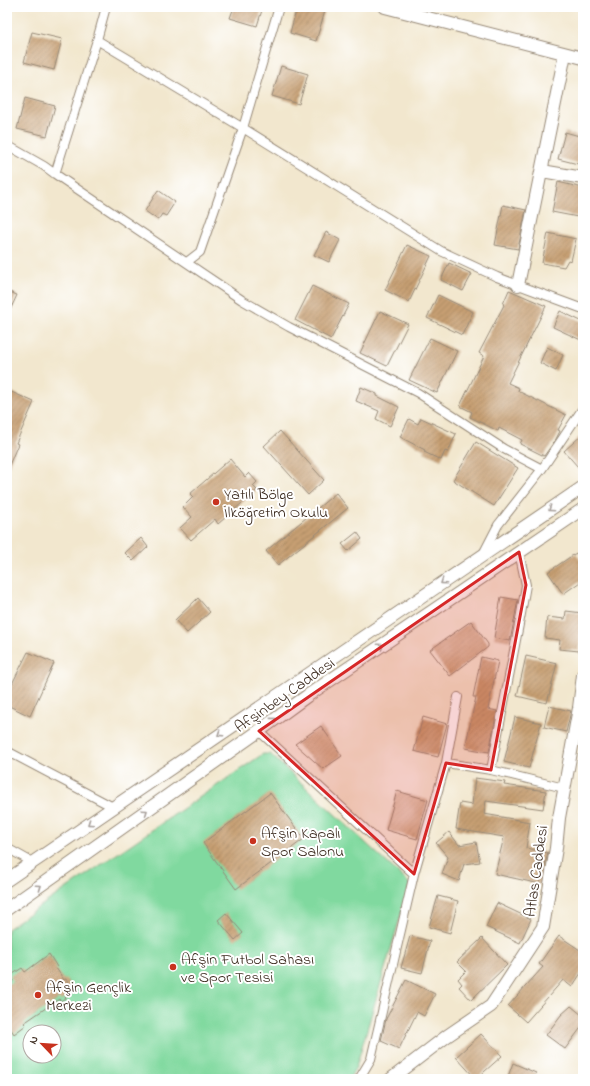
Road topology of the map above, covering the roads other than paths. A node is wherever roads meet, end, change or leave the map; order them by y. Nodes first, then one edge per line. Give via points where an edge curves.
1 (106, 7) edge
2 (280, 7) edge
3 (384, 7) edge
4 (97, 40) junction
5 (565, 54) junction
6 (583, 58) edge
7 (243, 128) junction
8 (7, 145) edge
9 (542, 171) junction
10 (55, 174) junction
11 (583, 178) edge
12 (187, 262) junction
13 (518, 285) junction
14 (583, 309) edge
15 (583, 408) edge
16 (542, 469) junction
17 (583, 487) edge
18 (583, 509) edge
19 (519, 552) junction
20 (482, 556) junction
21 (583, 675) edge
22 (458, 697) dead end
23 (259, 731) junction
24 (7, 751) edge
25 (446, 763) junction
26 (491, 770) junction
27 (564, 788) junction
28 (113, 807) junction
29 (7, 848) edge
30 (32, 862) junction
31 (414, 874) junction
32 (7, 880) edge
33 (7, 909) edge
34 (359, 1079) edge
35 (391, 1079) edge

1 - 4 street
2 - 7 street
3 - 5 main road
4 - 7 street
4 - 10 street
5 - 6 main road
5 - 9 main road
7 - 12 street via 200,252
7 - 13 street via 442,252
8 - 10 street
9 - 11 main road
9 - 13 main road
10 - 12 street
12 - 16 street via 242,300 418,393 504,449
13 - 14 street
15 - 16 street
16 - 20 street via 498,525
17 -> 20 main road, Afşinbey Caddesi
18 - 19 main road, Afşinbey Caddesi
23 -> 19 main road, Afşinbey Caddesi
19 - 26 street via 526,585
20 -> 28 main road, Afşinbey Caddesi
21 - 27 main road, Atlas Caddesi
22 - 25 street
23 - 31 street
33 -> 23 main road, Afşinbey Caddesi
24 - 28 street
25 - 26 street
25 - 31 street
26 - 27 street
27 - 35 main road, Atlas Caddesi via 543,927 490,1006
28 -> 30 main road, Afşinbey Caddesi
29 - 30 street
30 - 32 main road, Afşinbey Caddesi
31 - 34 street via 371,1059

